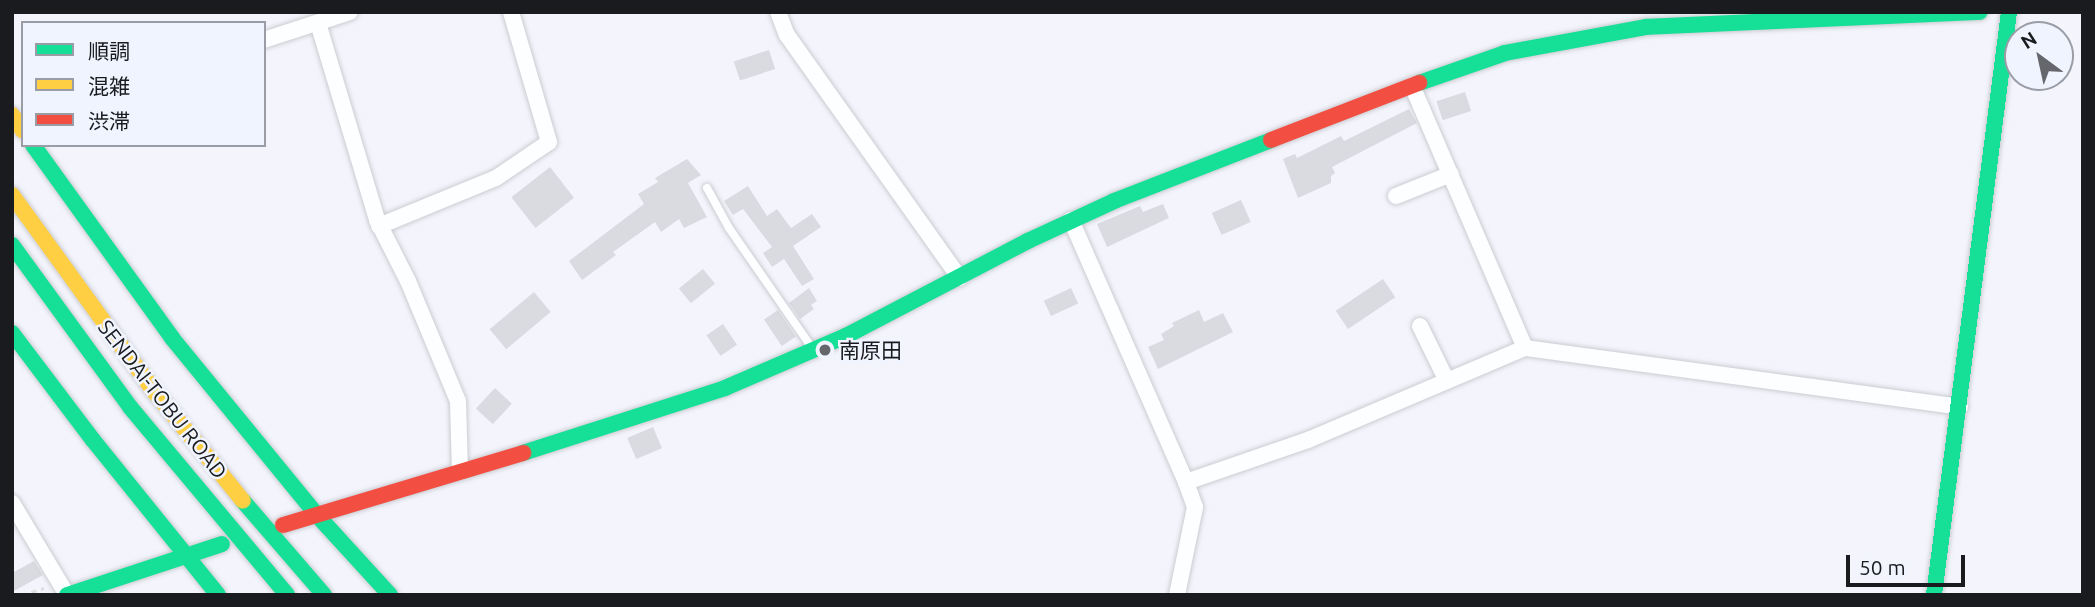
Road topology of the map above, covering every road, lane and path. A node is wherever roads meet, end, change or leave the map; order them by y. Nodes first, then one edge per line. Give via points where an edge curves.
1 (350, 12) edge
2 (511, 12) edge
3 (778, 12) edge
4 (1980, 12) edge
5 (2009, 12) edge
6 (1951, 13) edge
7 (1895, 14) edge
8 (1841, 16) edge
9 (1657, 20) edge
10 (318, 23) junction
11 (266, 39) edge
12 (1412, 85) junction
13 (34, 147) edge
14 (1451, 174) junction
15 (707, 188) dead end
16 (12, 195) edge
17 (1396, 196) dead end
18 (1071, 220) junction
19 (379, 226) junction
20 (12, 245) edge
21 (960, 278) junction
22 (1420, 326) dead end
23 (12, 333) edge
24 (1525, 348) junction
25 (814, 351) junction
26 (1447, 381) junction
27 (1960, 407) junction
28 (460, 472) junction
29 (1186, 482) junction
30 (12, 503) edge
31 (316, 514) junction
32 (284, 525) dead end
33 (222, 544) dead end
34 (186, 557) junction
35 (59, 579) junction
36 (22, 595) edge
37 (67, 595) edge
38 (218, 595) edge
39 (287, 595) edge
40 (324, 595) edge
41 (390, 595) edge
42 (1177, 595) edge
43 (1934, 595) edge

1 - 10 street
2 - 19 street via 549,142 496,178
3 - 21 street via 787,35
4 - 6 main road
5 - 27 main road
6 - 7 main road
7 - 8 main road
8 - 9 main road
9 - 12 main road via 1505,53
10 - 11 street
10 - 19 street
12 - 14 street
12 - 18 main road
13 - 31 main road via 172,338
14 - 17 street
14 - 24 street
15 - 25 lane via 729,228
16 - 40 main road, SENDAI-TOBU ROAD via 154,391
18 - 21 main road
18 - 29 street
19 - 28 street via 408,281 458,401
20 - 39 main road, SENDAI-TOBU ROAD via 130,407
21 - 25 main road
22 - 26 street
23 - 34 main road
24 - 26 street
24 - 27 street
25 - 28 main road via 667,409
26 - 29 street via 1308,440
27 - 43 main road
28 - 31 main road
29 - 42 street via 1195,507
30 - 35 street
31 - 32 main road
31 - 41 main road
33 - 34 main road
34 - 37 main road
34 - 38 main road
35 - 36 path
35 - 37 street

